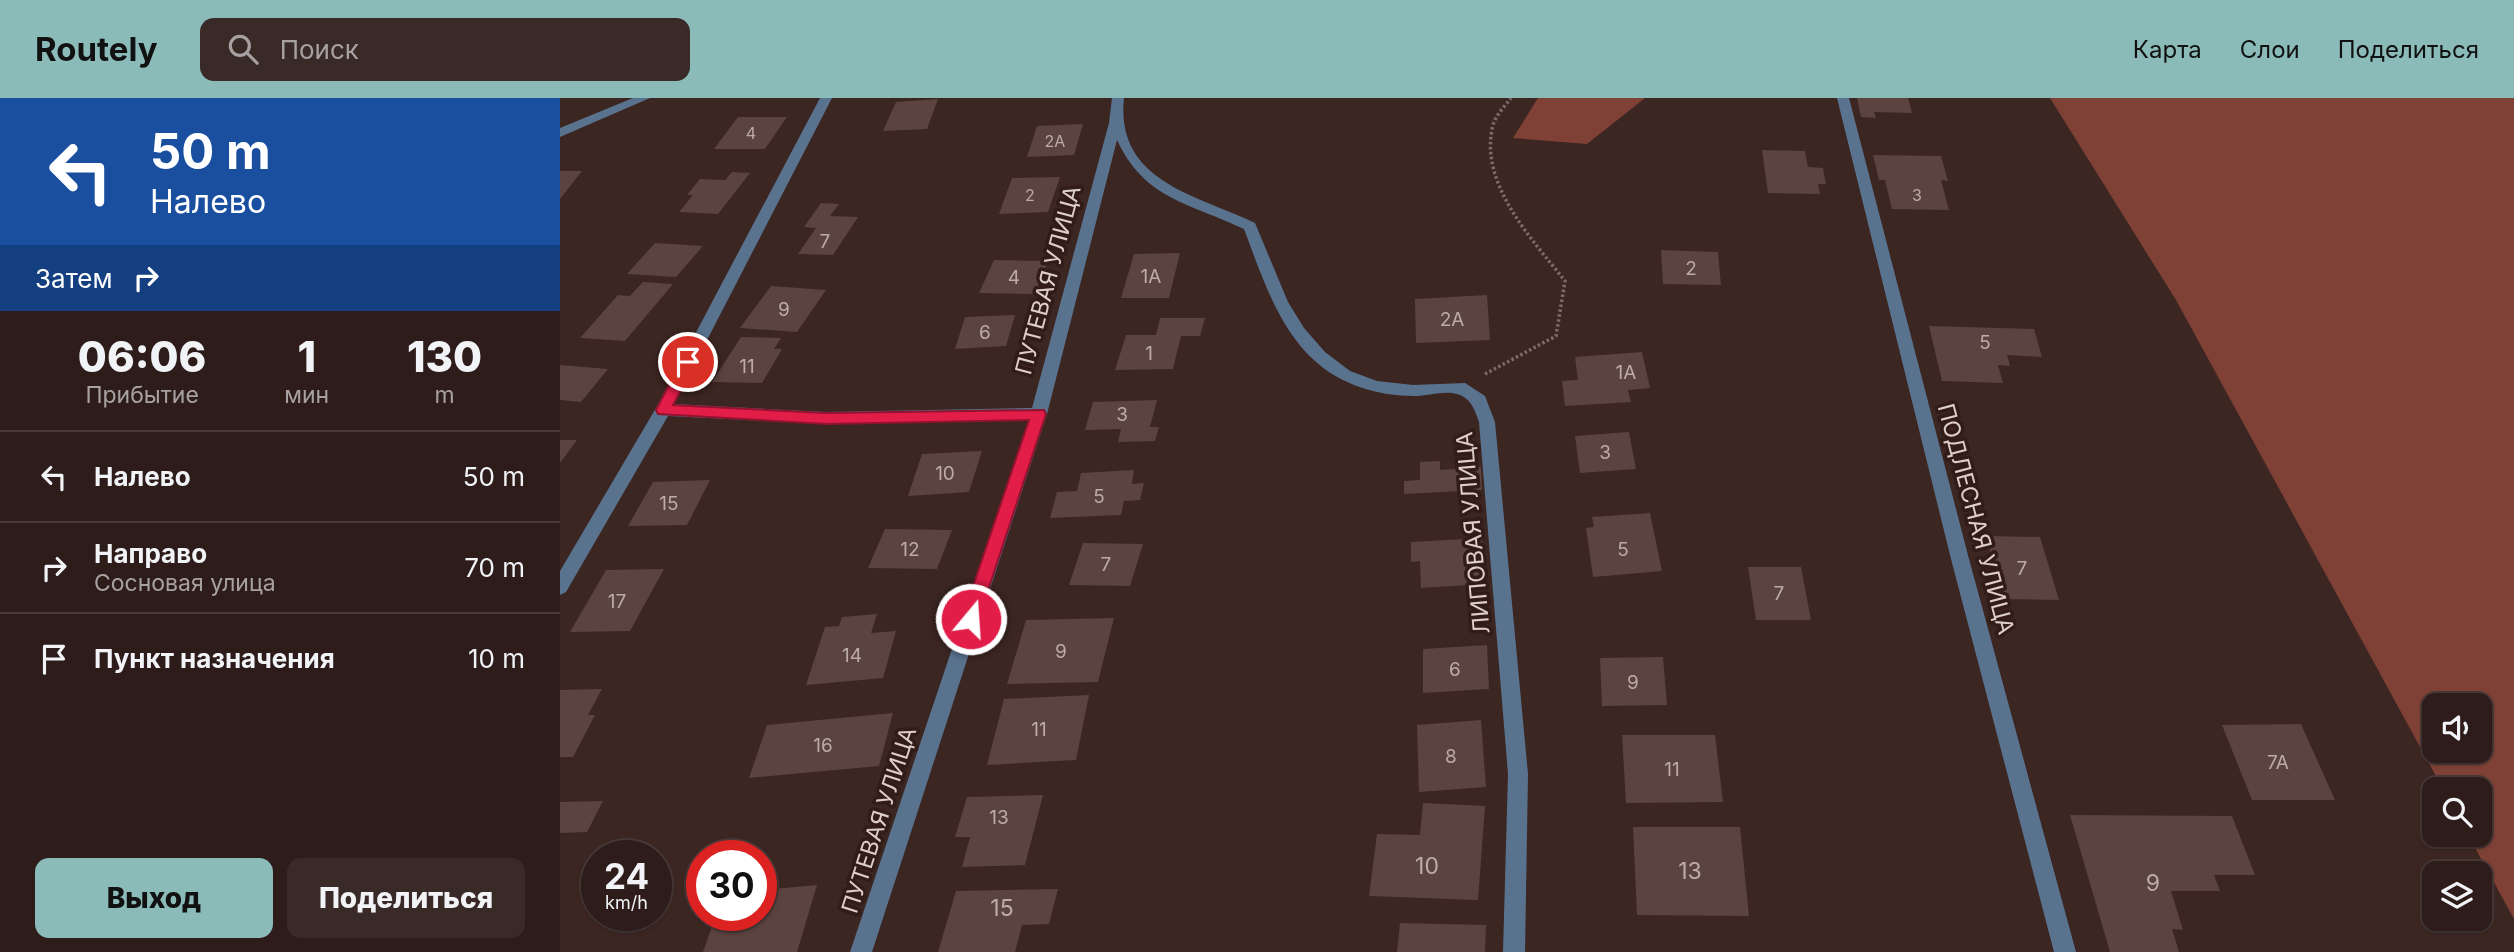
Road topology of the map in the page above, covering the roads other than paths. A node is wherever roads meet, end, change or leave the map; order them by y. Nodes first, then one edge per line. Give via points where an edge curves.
1 (644, 98) edge
2 (827, 98) edge
3 (1118, 98) edge
4 (1843, 98) edge
5 (1115, 123) junction
6 (560, 134) edge
7 (663, 410) junction
8 (1039, 414) junction
9 (560, 587) edge
10 (861, 952) edge
11 (1514, 952) edge
12 (2065, 952) edge

1 - 6 street
2 - 7 street
3 - 5 street, ПУТЕВАЯ УЛИЦА
4 - 12 street, ПОДЛЕСНАЯ УЛИЦА
5 - 8 street, ПУТЕВАЯ УЛИЦА
5 - 11 street, ЛИПОВАЯ УЛИЦА via 1138,167 1164,190 1250,226 1295,329 1323,363 1364,384 1394,391 1459,387 1479,400 1487,422 1518,774
7 - 8 street via 826,418
7 - 9 street
8 - 10 street, ПУТЕВАЯ УЛИЦА

